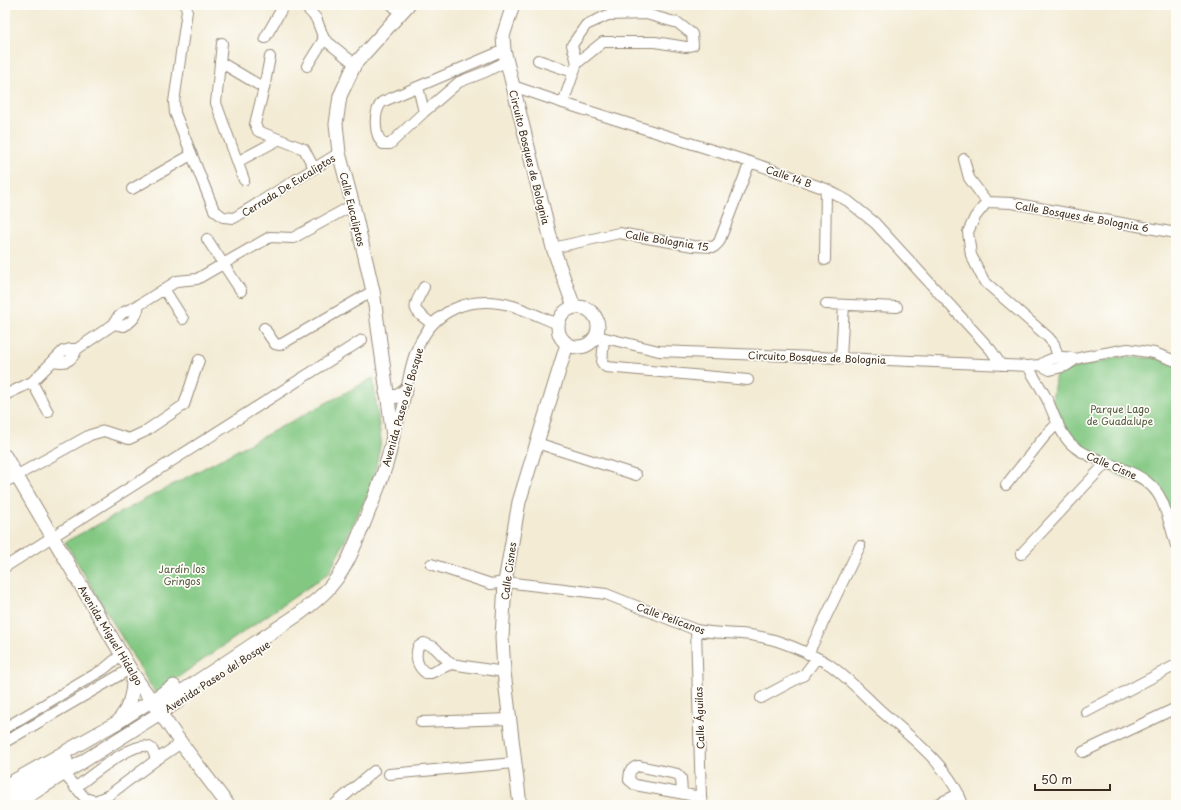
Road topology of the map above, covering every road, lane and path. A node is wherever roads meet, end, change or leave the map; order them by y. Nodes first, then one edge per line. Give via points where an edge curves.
1 (186, 5) edge
2 (284, 5) edge
3 (304, 5) edge
4 (513, 5) edge
5 (401, 8) edge
6 (265, 38) dead end
7 (324, 39) junction
8 (222, 43) dead end
9 (506, 55) junction
10 (270, 57) dead end
11 (538, 60) dead end
12 (220, 62) junction
13 (355, 64) junction
14 (307, 66) dead end
15 (575, 68) junction
16 (513, 86) junction
17 (418, 87) junction
18 (264, 88) junction
19 (563, 103) junction
20 (424, 112) junction
21 (278, 140) junction
22 (339, 153) junction
23 (191, 155) junction
24 (964, 159) dead end
25 (238, 162) junction
26 (750, 162) junction
27 (314, 168) junction
28 (244, 180) dead end
29 (132, 189) dead end
30 (826, 189) junction
31 (988, 202) junction
32 (353, 205) junction
33 (1176, 233) edge
34 (207, 239) dead end
35 (553, 248) junction
36 (825, 260) dead end
37 (223, 264) junction
38 (424, 287) dead end
39 (164, 289) junction
40 (241, 291) dead end
41 (372, 292) junction
42 (826, 304) dead end
43 (844, 305) junction
44 (574, 307) junction
45 (897, 307) dead end
46 (183, 319) dead end
47 (432, 324) junction
48 (558, 324) junction
49 (264, 328) dead end
50 (600, 337) junction
51 (362, 340) dead end
52 (567, 344) junction
53 (1058, 357) junction
54 (841, 358) junction
55 (1076, 359) junction
56 (199, 360) dead end
57 (1176, 361) edge
58 (1000, 365) junction
59 (1040, 365) junction
60 (1028, 366) junction
61 (748, 380) dead end
62 (32, 382) junction
63 (406, 390) junction
64 (386, 392) junction
65 (5, 395) edge
66 (48, 412) dead end
67 (1058, 423) junction
68 (393, 436) junction
69 (537, 443) junction
70 (5, 456) edge
71 (1106, 463) junction
72 (636, 475) dead end
73 (11, 479) edge
74 (1006, 485) dead end
75 (370, 508) junction
76 (52, 538) junction
77 (860, 546) dead end
78 (1176, 546) edge
79 (1021, 554) dead end
80 (431, 564) dead end
81 (5, 567) edge
82 (506, 582) junction
83 (696, 630) junction
84 (122, 654) junction
85 (812, 656) junction
86 (451, 664) dead end
87 (1176, 665) edge
88 (132, 671) junction
89 (504, 672) junction
90 (78, 685) junction
91 (84, 696) junction
92 (761, 698) dead end
93 (151, 700) junction
94 (163, 708) junction
95 (1176, 708) edge
96 (35, 710) junction
97 (1086, 712) dead end
98 (140, 718) dead end
99 (510, 718) junction
100 (42, 721) junction
101 (118, 722) junction
102 (420, 722) dead end
103 (5, 728) edge
104 (5, 742) edge
105 (181, 743) junction
106 (1083, 752) dead end
107 (156, 760) junction
108 (514, 763) junction
109 (374, 771) dead end
110 (64, 774) junction
111 (389, 774) dead end
112 (5, 786) edge
113 (75, 788) junction
114 (682, 793) junction
115 (959, 794) junction
116 (5, 799) edge
117 (27, 801) edge
118 (702, 801) edge
119 (14, 805) edge
120 (228, 805) edge
121 (334, 805) edge
122 (520, 805) edge
123 (935, 805) edge
124 (963, 805) edge

1 - 23 street, Cerrada De Eucaliptos via 174,102 175,113
2 - 6 street
3 - 7 street via 316,18
4 - 9 main road, Circuito Bosques de Bolognia via 503,36
5 - 13 main road, Calle Eucaliptos
7 - 13 street
7 - 14 street
8 - 12 street
9 - 16 main road, Circuito Bosques de Bolognia
9 - 17 street
9 - 20 street via 485,72 459,82
10 - 18 street
11 - 15 street
12 - 18 street
12 - 25 street via 216,103
13 - 22 main road, Calle Eucaliptos via 340,96 336,124
15 - 15 street via 603,42 655,42 686,47 693,45 692,34 678,23 646,14 608,15 586,25 572,45
15 - 19 street
16 - 19 street, Calle 14 B
16 - 35 main road, Circuito Bosques de Bolognia
17 - 20 street
17 - 20 street via 380,104 376,123 380,140 383,144 390,144
18 - 21 street via 255,124 258,131
19 - 26 street, Calle 14 B
21 - 25 street
21 - 27 street via 304,149
22 - 27 street, Cerrada De Eucaliptos
22 - 32 main road, Calle Eucaliptos
23 - 27 street, Cerrada De Eucaliptos via 214,210 228,218 234,218
23 - 29 street
24 - 31 street via 969,178
25 - 28 street
26 - 30 street, Calle 14 B
26 - 35 street, Calle Bolognia 15 via 719,242 714,247 693,246 619,233
30 - 36 street
30 - 58 street, Calle 14 B via 848,201 875,223 991,350
31 - 33 street, Calle Bosques de Bolognia 6 via 1012,203
31 - 53 street via 975,217 968,232 971,255 984,281 1048,337 1054,344
32 - 37 street via 293,238 270,237
32 - 41 main road, Calle Eucaliptos
34 - 37 street
35 - 44 main road, Circuito Bosques de Bolognia
37 - 39 street via 197,279 177,281
37 - 40 street
38 - 47 street via 415,308 417,313
39 - 46 street
39 - 62 street via 124,312 114,324 77,349 63,351
41 - 49 street via 280,345 275,344
41 - 64 main road, Calle Eucaliptos
42 - 43 street
43 - 45 street
43 - 54 street
44 - 48 main road via 564,313
44 - 50 main road via 588,309 593,313 597,318
47 - 48 street, Avenida Paseo del Bosque via 451,310 468,303 489,302 513,306
47 - 63 street, Avenida Paseo del Bosque via 415,354
48 - 52 main road via 560,336
50 - 52 main road via 584,347 572,347
50 - 54 street, Circuito Bosques de Bolognia via 659,351
50 - 61 street via 602,363 606,367
51 - 76 street
52 - 69 main road, Calle Cisnes
53 - 55 street, Circuito Bosques de Bolognia
53 - 59 street, Circuito Bosques de Bolognia
54 - 58 street, Circuito Bosques de Bolognia
55 - 57 street, Circuito Bosques de Bolognia via 1128,349 1154,353
55 - 59 street, Circuito Bosques de Bolognia via 1066,366 1050,370
56 - 73 street via 184,405 144,432 129,439 104,431 90,435
58 - 60 street, Circuito Bosques de Bolognia
59 - 60 street, Circuito Bosques de Bolognia
60 - 67 street, Calle Cisne
62 - 65 street
62 - 66 street
63 - 64 main road via 398,397 392,398
63 - 68 street, Avenida Paseo del Bosque
64 - 68 main road, Calle Eucaliptos
67 - 71 street, Calle Cisne via 1069,442 1079,451
67 - 74 street
68 - 75 main road, Avenida Paseo del Bosque via 390,452
69 - 72 street
69 - 82 main road, Calle Cisnes via 519,502
70 - 73 main road, Avenida Miguel Hidalgo
71 - 78 street, Calle Cisne via 1147,481 1157,492
71 - 79 street
73 - 76 main road, Avenida Miguel Hidalgo
75 - 93 main road, Avenida Paseo del Bosque via 357,520 340,560 314,592 293,610
75 - 94 main road, Avenida Paseo del Bosque via 372,525 354,568 323,605
76 - 81 street
76 - 84 main road, Avenida Miguel Hidalgo
77 - 85 street
80 - 82 street, Calle Pelícanos via 491,584
82 - 83 street, Calle Pelícanos via 606,594
82 - 89 main road, Calle Cisnes via 502,638
83 - 85 street, Calle Pelícanos via 743,634 774,640
83 - 118 street, Calle Águilas
84 - 88 main road, Avenida Miguel Hidalgo
84 - 90 street
85 - 92 street via 804,675
85 - 115 street, Calle Pelícanos via 829,665 924,750
86 - 89 street
87 - 97 street
88 - 91 street
88 - 93 main road, Avenida Miguel Hidalgo
88 - 101 main road via 134,684 129,704
89 - 99 main road, Calle Cisnes
90 - 91 street
90 - 96 street
91 - 100 street
93 - 94 main road, Avenida Miguel Hidalgo
93 - 101 main road, Avenida Paseo del Bosque
94 - 105 main road, Avenida Miguel Hidalgo
94 - 110 main road, Avenida Paseo del Bosque
95 - 106 street
96 - 100 street
96 - 103 street
98 - 116 main road
99 - 102 street
99 - 108 main road, Calle Cisnes
100 - 104 street
101 - 112 main road, Avenida Paseo del Bosque
105 - 107 street
105 - 120 main road, Avenida Miguel Hidalgo
107 - 113 street via 109,795 95,801 85,798
107 - 113 street via 153,750 140,746 112,760
108 - 111 street
108 - 122 main road, Calle Cisnes
109 - 121 street
110 - 113 street
110 - 117 main road, Avenida Paseo del Bosque
114 - 114 street via 633,784 629,780 630,770 638,766 678,774 681,778
114 - 118 street
115 - 123 street
115 - 124 street, Calle Pelícanos
117 - 119 main road, Avenida Paseo del Bosque

